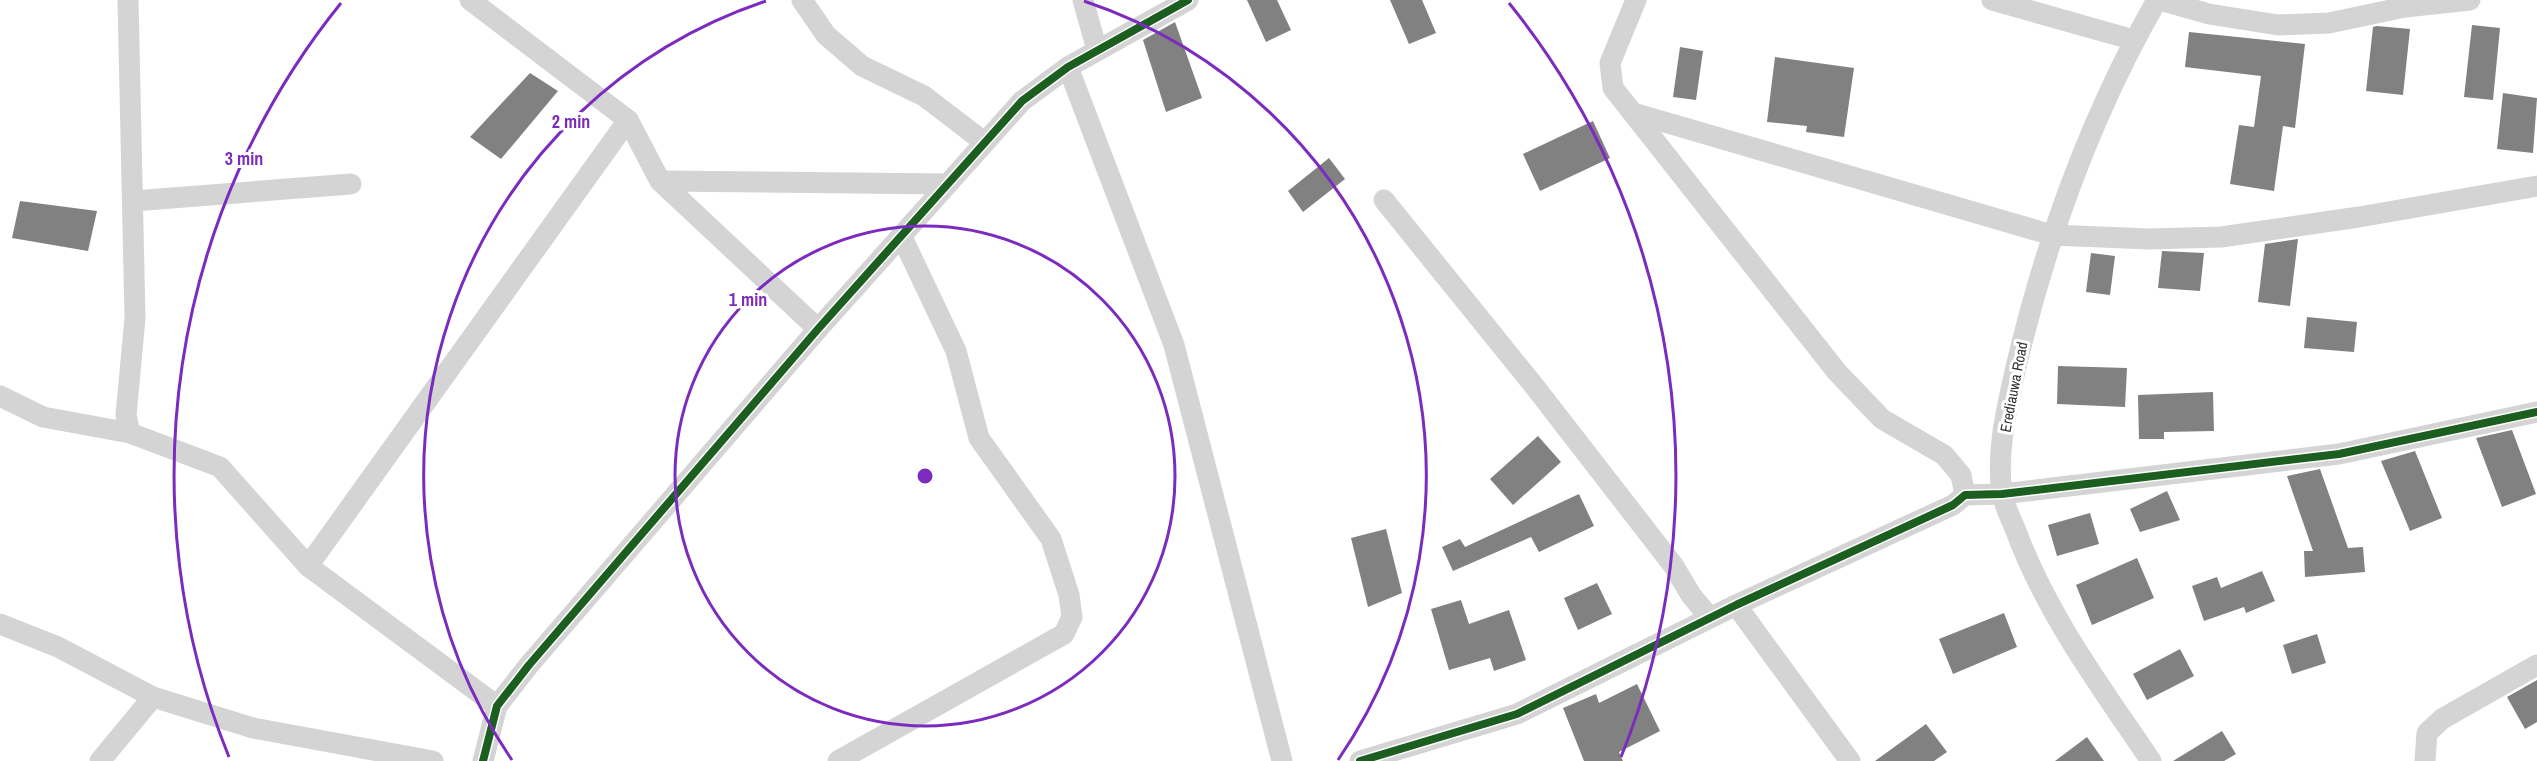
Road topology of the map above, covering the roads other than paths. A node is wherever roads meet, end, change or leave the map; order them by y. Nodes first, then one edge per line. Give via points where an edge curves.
1 (128, 0) edge
2 (470, 0) edge
3 (802, 0) edge
4 (1083, 0) edge
5 (1188, 0) edge
6 (1636, 0) edge
7 (1992, 0) edge
8 (2158, 0) edge
9 (2470, 0) edge
10 (2134, 40) junction
11 (1097, 50) junction
12 (1068, 66) junction
13 (1637, 114) junction
14 (628, 120) junction
15 (984, 142) junction
16 (660, 181) junction
17 (351, 184) dead end
18 (945, 184) junction
19 (2537, 186) edge
20 (1384, 200) dead end
21 (133, 201) junction
22 (901, 235) junction
23 (2052, 235) junction
24 (818, 329) junction
25 (0, 396) edge
26 (2537, 412) edge
27 (130, 433) junction
28 (2002, 494) junction
29 (1965, 495) junction
30 (308, 566) junction
31 (1736, 605) junction
32 (1709, 617) junction
33 (0, 624) edge
34 (2537, 665) edge
35 (153, 697) junction
36 (497, 706) junction
37 (100, 761) edge
38 (433, 761) edge
39 (483, 761) edge
40 (838, 761) edge
41 (1282, 761) edge
42 (1360, 761) edge
43 (1850, 761) edge
44 (2151, 761) edge
45 (2426, 761) edge

1 - 21 street
2 - 14 street
3 - 15 street via 826,35 862,66 924,96
4 - 11 street
5 - 11 street
6 - 13 street via 1610,63 1613,88
7 - 10 street
8 - 9 street via 2209,14 2278,25 2330,22 2405,7
8 - 10 street, Erediauwa Road
10 - 23 street, Erediauwa Road
11 - 12 street
12 - 15 street via 1022,101
12 - 41 street via 1174,345
13 - 23 street
13 - 29 street via 1837,372 1882,419 1944,455 1961,475
14 - 16 street
14 - 30 street
15 - 18 street
16 - 18 street
16 - 24 street
17 - 21 street
18 - 22 street
19 - 23 street via 2221,237
20 - 32 street via 1535,387
21 - 27 street via 135,318 126,415
22 - 24 street
22 - 40 street via 956,351 979,438 1051,539 1072,617 1064,634
23 - 28 street, Erediauwa Road via 2007,410
24 - 36 street
25 - 27 street via 43,417
26 - 28 street via 2339,454
27 - 30 street via 220,467
28 - 29 street
28 - 44 street, Erediauwa Road via 2052,612
29 - 31 street via 1953,505
30 - 36 street
31 - 32 street
31 - 43 street
32 - 42 street via 1517,714
33 - 35 street via 58,647
34 - 45 street via 2442,719 2427,733
35 - 37 street
35 - 38 street via 253,728
36 - 39 street

